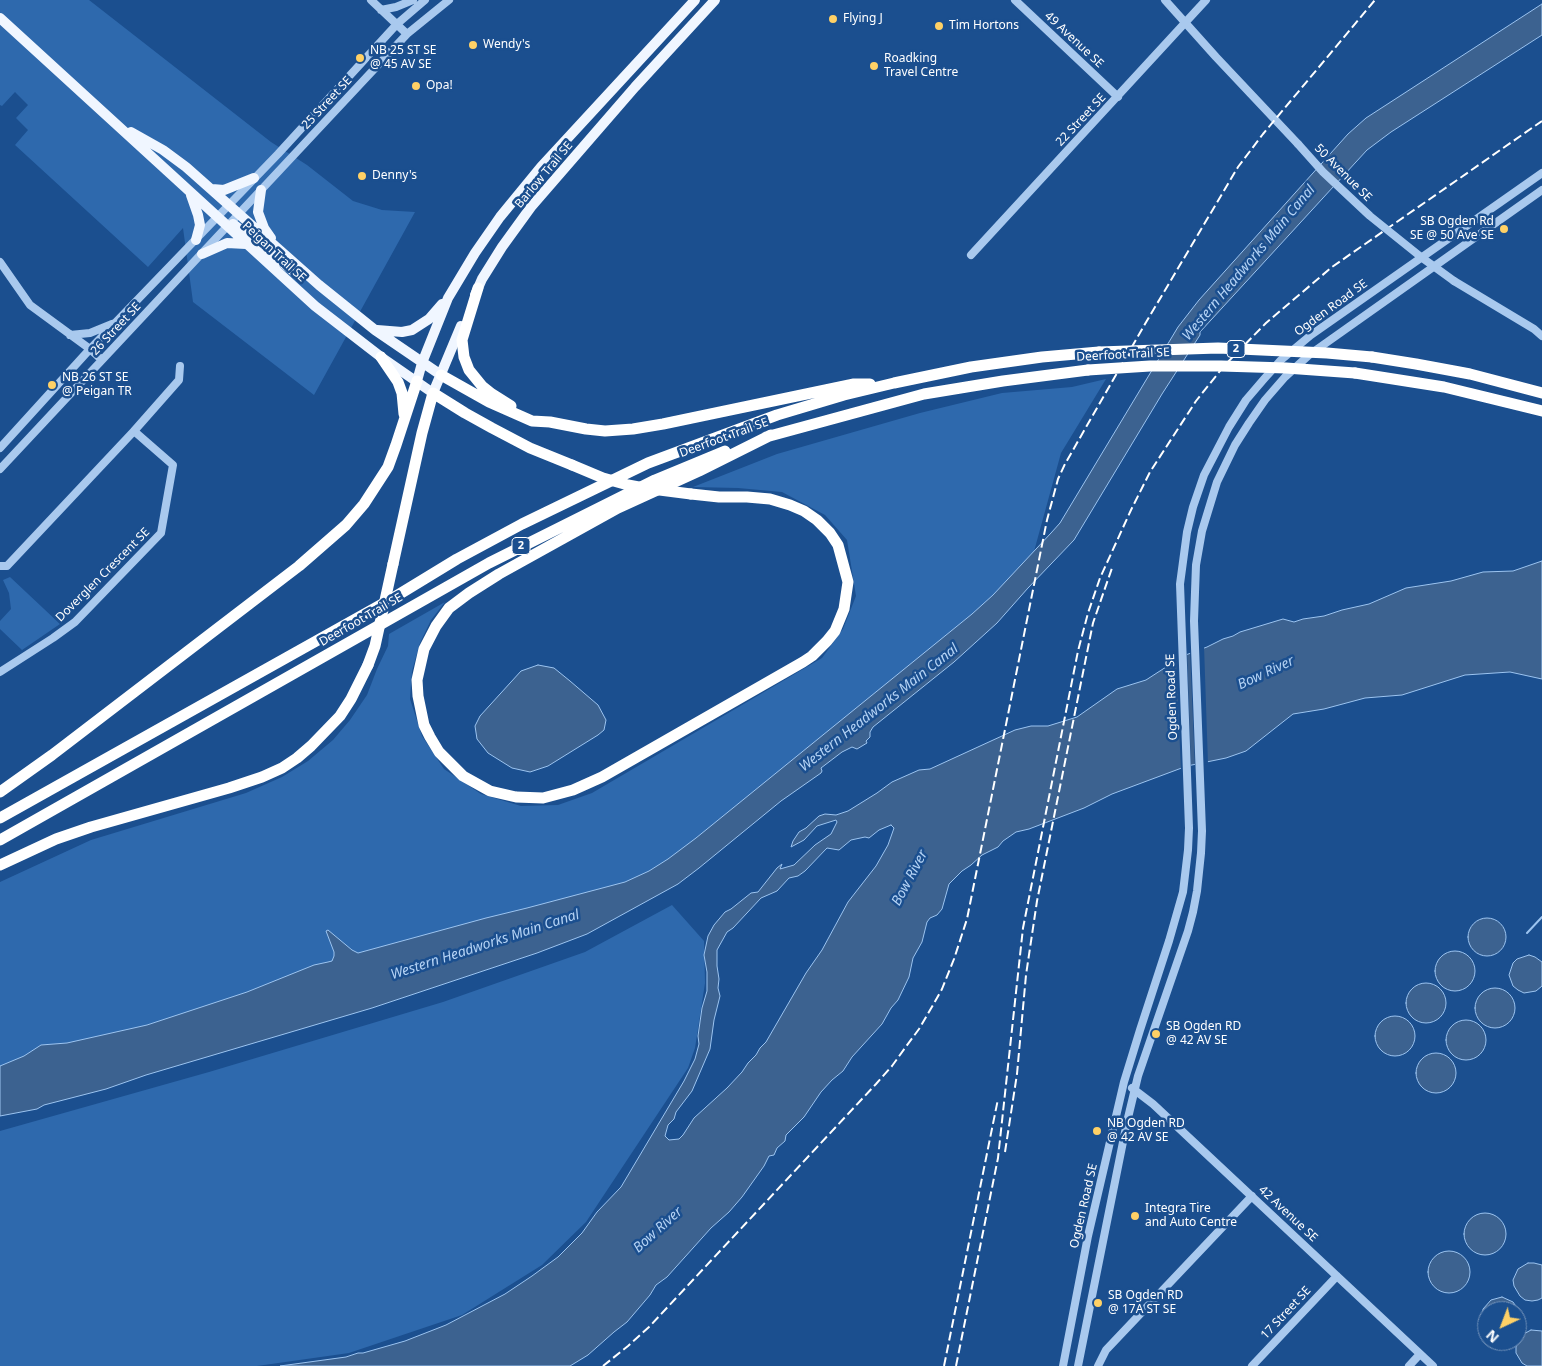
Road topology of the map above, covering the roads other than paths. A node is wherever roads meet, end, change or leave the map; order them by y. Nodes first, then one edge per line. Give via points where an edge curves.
1 (371, 0) edge
2 (413, 0) edge
3 (425, 0) edge
4 (449, 0) edge
5 (695, 0) edge
6 (715, 0) edge
7 (1014, 0) edge
8 (1165, 0) edge
9 (1206, 0) edge
10 (382, 10) junction
11 (0, 18) edge
12 (1185, 23) junction
13 (397, 24) junction
14 (407, 34) junction
15 (1118, 97) junction
16 (107, 117) junction
17 (1542, 173) edge
18 (254, 178) junction
19 (212, 189) junction
20 (261, 190) junction
21 (1542, 190) edge
22 (190, 192) junction
23 (229, 205) junction
24 (238, 213) junction
25 (218, 217) junction
26 (229, 224) junction
27 (196, 240) junction
28 (246, 244) junction
29 (279, 249) junction
30 (202, 254) junction
31 (971, 255) dead end
32 (0, 262) edge
33 (319, 285) junction
34 (478, 288) junction
35 (448, 298) junction
36 (116, 322) junction
37 (376, 330) junction
38 (1538, 330) edge
39 (70, 335) junction
40 (1542, 336) edge
41 (90, 349) junction
42 (381, 357) junction
43 (102, 360) junction
44 (422, 363) junction
45 (180, 366) dead end
46 (441, 375) junction
47 (416, 381) junction
48 (894, 383) junction
49 (433, 393) junction
50 (1542, 393) edge
51 (1542, 411) edge
52 (404, 421) junction
53 (550, 422) junction
54 (134, 431) junction
55 (771, 435) junction
56 (0, 448) edge
57 (0, 469) edge
58 (0, 566) edge
59 (0, 672) edge
60 (0, 792) edge
61 (0, 818) edge
62 (0, 840) edge
63 (0, 865) edge
64 (1124, 1082) junction
65 (1134, 1090) junction
66 (1252, 1196) junction
67 (1336, 1276) junction
68 (1420, 1354) junction
69 (1063, 1366) edge
70 (1078, 1366) edge
71 (1098, 1366) edge
72 (1252, 1366) edge
73 (1409, 1366) edge
74 (1433, 1366) edge

1 - 10 street
2 - 10 street
3 - 13 street, 25 Street SE
4 - 14 street, 25 Street SE
5 - 35 main road, Barlow Trail SE via 541,167 500,217
6 - 34 main road, Barlow Trail SE via 531,207 502,246
7 - 15 street, 49 Avenue SE
8 - 12 street, 50 Avenue SE
9 - 12 street, 22 Street SE
10 - 13 street
11 - 16 main road, Peigan Trail SE
12 - 15 street, 22 Street SE
12 - 38 street, 50 Avenue SE, bridge via 1323,172 1364,210 1454,281
13 - 14 street
13 - 18 street, 25 Street SE
14 - 20 street, 25 Street SE
15 - 31 street, 22 Street SE
16 - 19 main road, Peigan Trail SE via 163,150
16 - 22 main road, Peigan Trail SE
17 - 64 street, Ogden Road SE via 1310,335 1282,360 1246,400 1204,475 1187,532 1180,584 1188,828 1185,881 1170,941
18 - 19 main road via 224,190
18 - 23 street, 25 Street SE
19 - 23 main road, Peigan Trail SE
20 - 24 street, 25 Street SE
20 - 29 main road via 258,212
21 - 65 street, Ogden Road SE via 1309,355 1265,400 1235,445 1217,482 1202,531 1196,565 1194,612 1202,830 1199,875 1188,931
22 - 25 main road, Peigan Trail SE
22 - 27 main road via 200,225
23 - 24 main road, Peigan Trail SE
23 - 25 street, 25 Street SE
24 - 26 street, 25 Street SE
24 - 29 main road, Peigan Trail SE
25 - 26 main road, Peigan Trail SE
25 - 27 street, 26 Street SE
26 - 28 main road, Peigan Trail SE
26 - 30 street, 26 Street SE
26 - 33 main road via 306,280
27 - 36 street, 26 Street SE
28 - 30 main road via 227,243
28 - 42 main road, Peigan Trail SE via 315,306
29 - 33 main road, Peigan Trail SE
30 - 43 street, 26 Street SE
32 - 39 street via 30,305
33 - 37 main road, Peigan Trail SE
34 - 46 main road, Barlow Trail SE
34 - 53 highway via 462,340 469,370 482,386 509,405
35 - 37 main road via 429,319 412,330
35 - 44 main road, Barlow Trail SE
36 - 39 street via 90,333
36 - 41 street, 26 Street SE
37 - 44 main road, Peigan Trail SE
38 - 40 street, 50 Avenue SE
39 - 41 street
41 - 43 street
41 - 56 street, 26 Street SE
42 - 47 main road, Peigan Trail SE
42 - 52 highway via 402,393
43 - 57 street, 26 Street SE
44 - 46 main road, Peigan Trail SE
44 - 47 main road, Barlow Trail SE
45 - 54 street via 179,380
46 - 49 main road, Barlow Trail SE
46 - 53 highway via 513,414 532,421
47 - 49 main road, Peigan Trail SE
47 - 52 highway
48 - 50 highway, Deerfoot Trail SE / 2, bridge via 1042,357 1218,348 1372,357 1470,374
48 - 53 highway via 854,384 634,429 596,430
48 - 61 highway, Deerfoot Trail SE / 2 via 820,402 734,430 648,463 564,503 457,559
49 - 55 highway, bridge via 530,448 603,478 644,488 691,494 770,499 804,511 823,526 838,545 848,582 844,609 835,631 812,656 580,788 543,798 527,798 490,791 463,776 439,752 430,737 424,725 417,680 424,648 436,626 449,608 498,574 618,508 699,471
49 - 63 highway, bridge via 375,646 340,716 297,758 262,777 91,827
51 - 55 highway, Deerfoot Trail SE / 2, bridge via 1444,387 1354,373 1286,368 1150,366 1088,370 924,394
52 - 60 highway via 378,485 328,542
54 - 58 street via 7,566
54 - 59 street, Doverglen Crescent SE via 173,465 161,533 75,622
55 - 62 highway, Deerfoot Trail SE / 2 via 655,480 489,562
64 - 65 street, 42 Avenue SE
64 - 69 street, Ogden Road SE via 1088,1236
65 - 66 street, 42 Avenue SE
65 - 70 street, Ogden Road SE
66 - 67 street, 42 Avenue SE
66 - 71 street via 1106,1350
67 - 68 street, 42 Avenue SE
67 - 72 street, 17 Street SE
68 - 73 street
68 - 74 street, 42 Avenue SE

